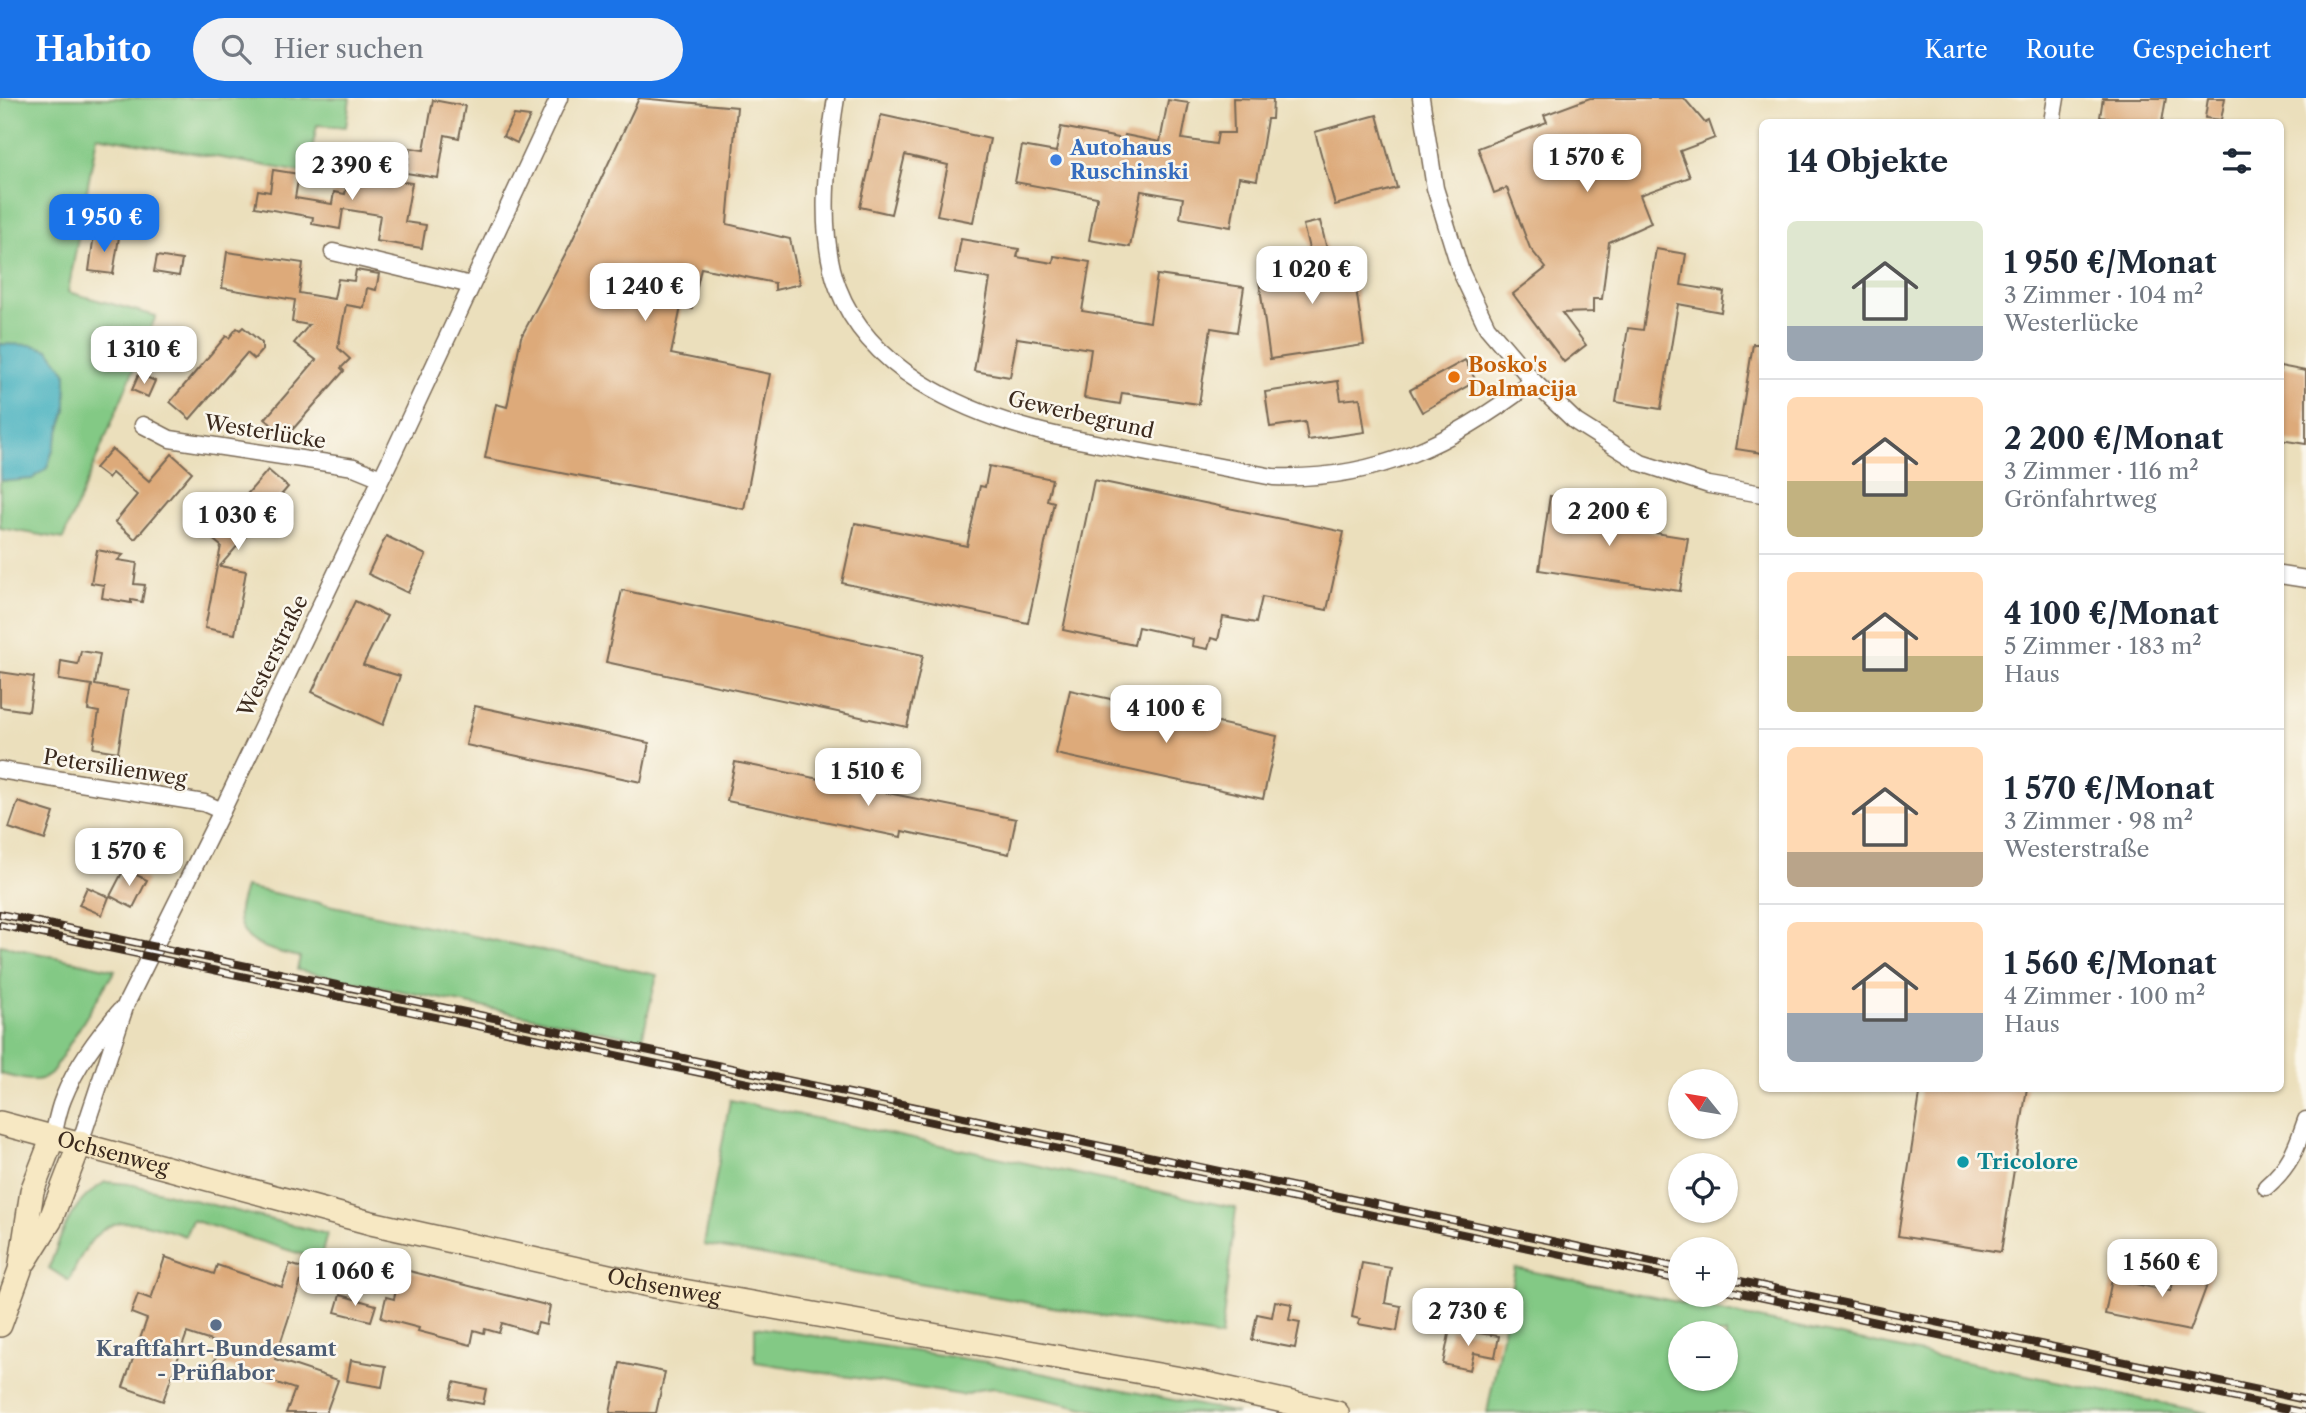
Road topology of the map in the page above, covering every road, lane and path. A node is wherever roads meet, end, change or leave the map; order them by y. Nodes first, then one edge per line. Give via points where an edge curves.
1 (559, 98) edge
2 (836, 98) edge
3 (1421, 98) edge
4 (2056, 98) edge
5 (2052, 119) edge
6 (333, 252) dead end
7 (471, 285) junction
8 (1532, 381) junction
9 (143, 425) dead end
10 (381, 478) junction
11 (1759, 493) edge
12 (2284, 576) edge
13 (2306, 579) edge
14 (0, 770) edge
15 (222, 811) junction
16 (126, 1004) junction
17 (2306, 1120) edge
18 (0, 1123) edge
19 (53, 1137) junction
20 (80, 1143) junction
21 (2266, 1186) dead end
22 (20, 1270) junction
23 (0, 1325) edge
24 (1337, 1413) edge

1 - 7 street, Westerstraße
2 - 8 street, Gewerbegrund via 826,207 837,286 850,315 887,358 975,410 1041,432 1273,477 1308,478 1372,468 1411,455 1496,409
3 - 8 street via 1435,188 1461,272 1487,327
4 - 5 street
6 - 7 street
7 - 10 street, Westerstraße
8 - 11 street via 1576,422 1641,463 1709,485
9 - 10 street, Westerlücke via 170,439 354,467
10 - 15 street, Westerstraße
12 - 13 street
14 - 15 street, Petersilienweg via 204,803
15 - 16 street, Westerstraße
16 - 19 street, Westerstraße via 91,1045 62,1101
16 - 20 street, Westerstraße
17 - 21 street via 2295,1152 2282,1173
18 - 19 main road, Ochsenweg
19 - 20 main road, Ochsenweg
19 - 22 main road via 32,1191
20 - 22 main road via 50,1221
20 - 24 main road, Ochsenweg via 371,1223 649,1284 1185,1380
22 - 23 main road

